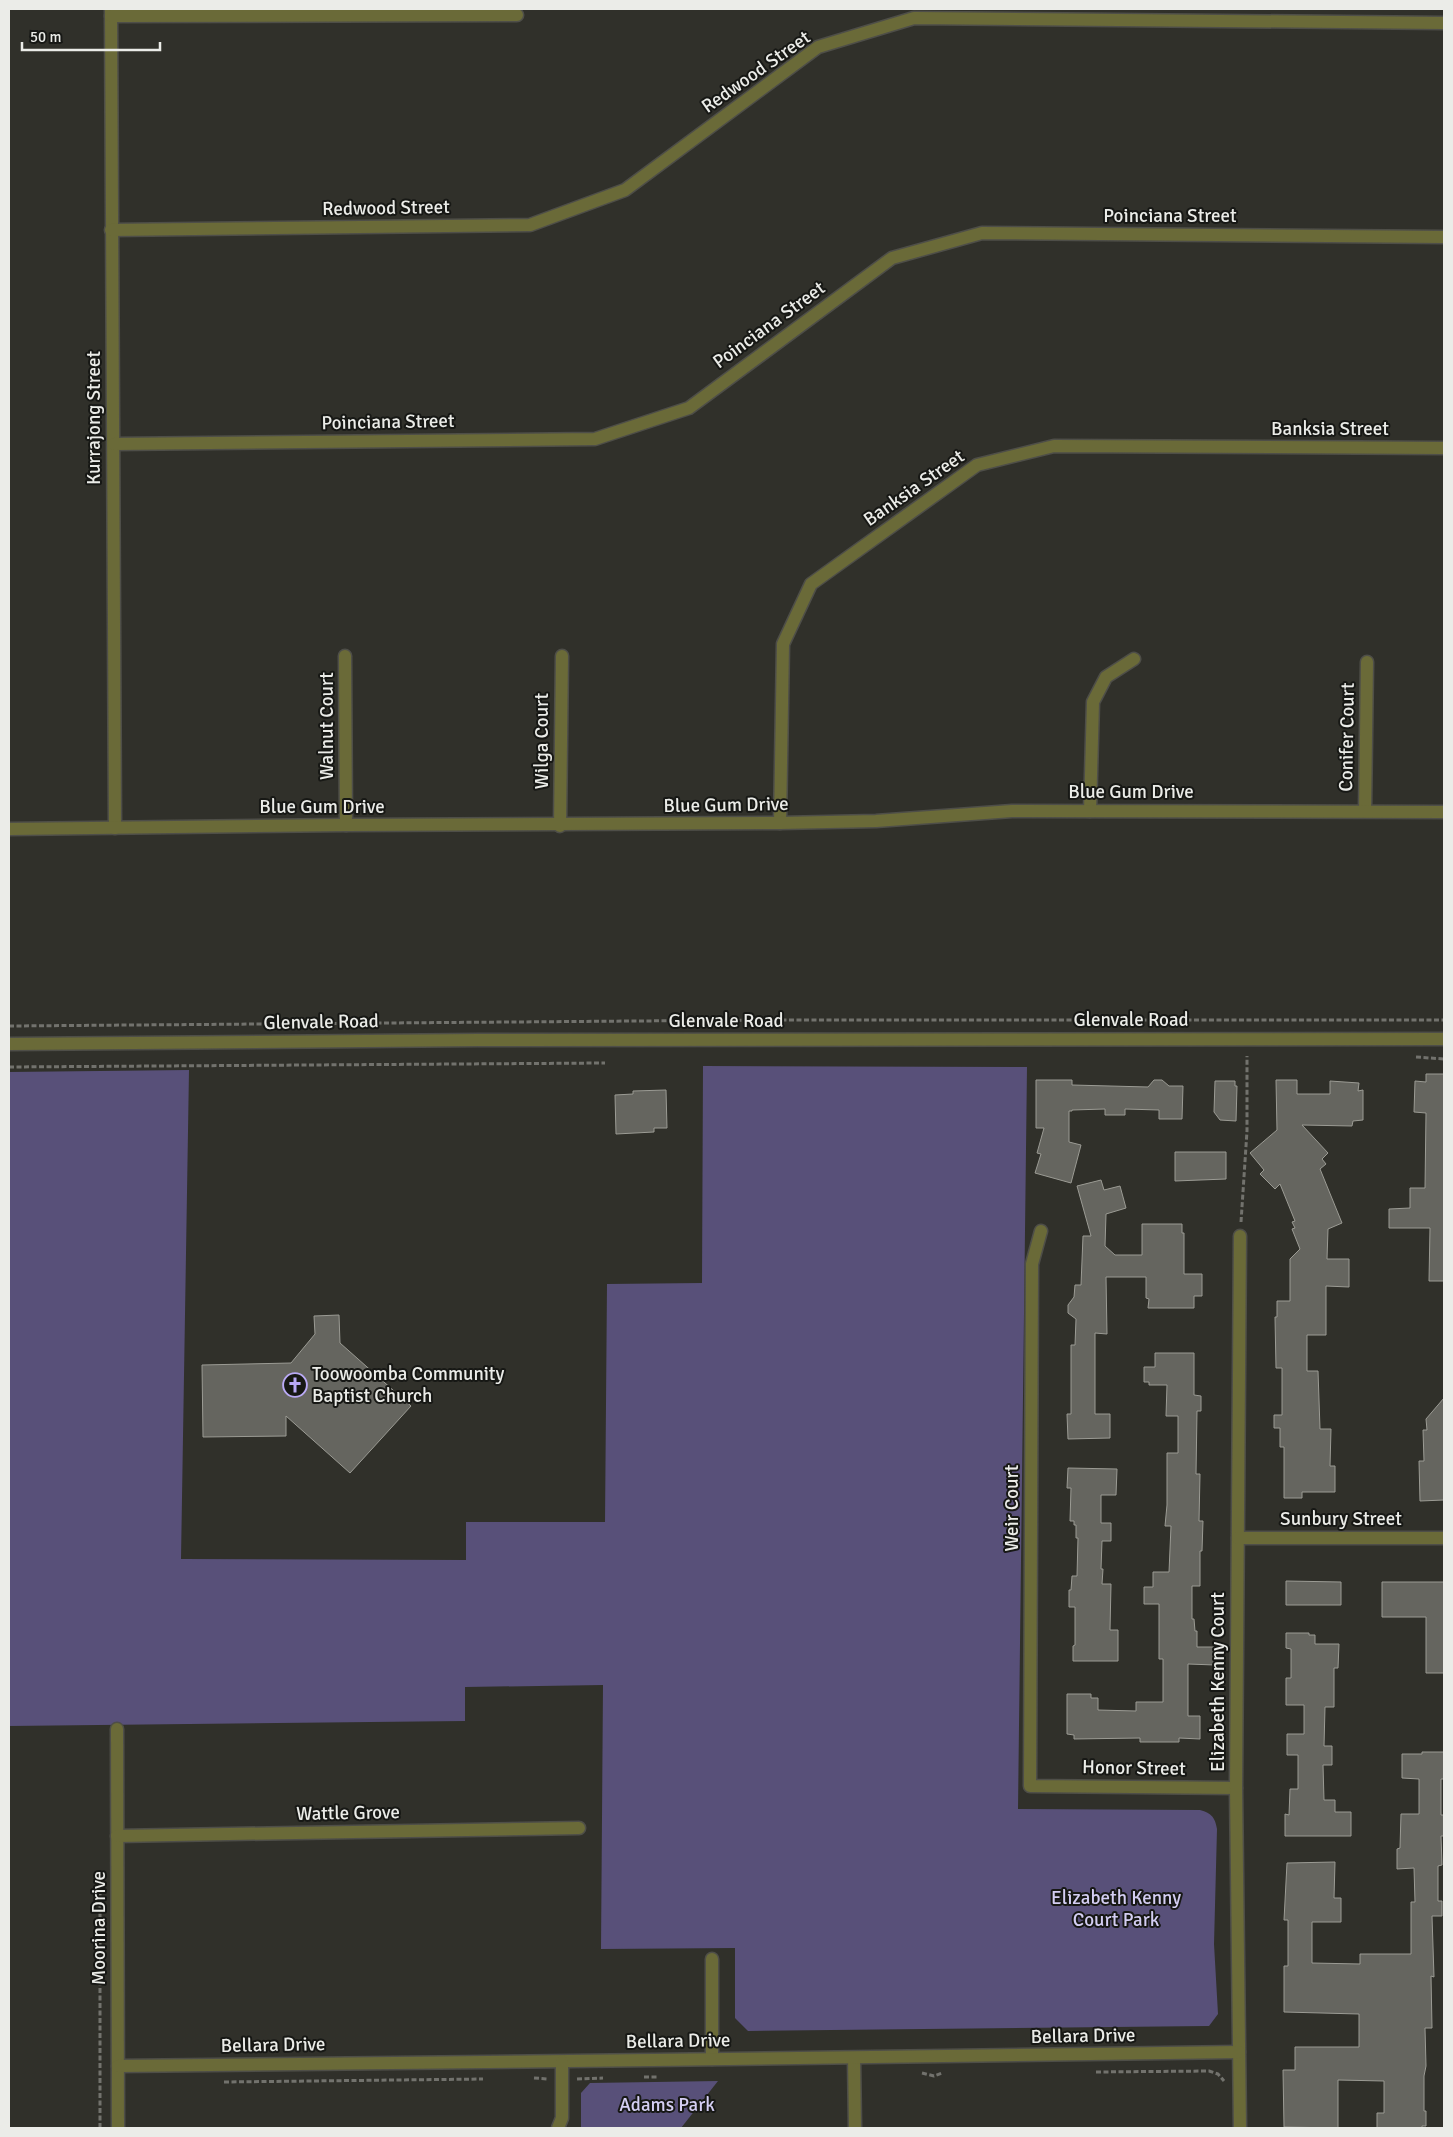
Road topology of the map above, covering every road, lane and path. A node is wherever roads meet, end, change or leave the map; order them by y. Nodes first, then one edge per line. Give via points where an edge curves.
1 (111, 12) edge
2 (517, 14) dead end
3 (1444, 23) edge
4 (111, 230) junction
5 (1444, 237) edge
6 (114, 444) junction
7 (1444, 448) edge
8 (345, 656) dead end
9 (562, 656) dead end
10 (1134, 659) dead end
11 (1367, 662) dead end
12 (1090, 811) junction
13 (1365, 812) junction
14 (1444, 812) edge
15 (780, 823) junction
16 (346, 825) junction
17 (560, 826) junction
18 (115, 828) junction
19 (9, 829) edge
20 (1444, 1020) edge
21 (9, 1026) edge
22 (1444, 1038) edge
23 (9, 1044) edge
24 (1247, 1056) dead end
25 (1416, 1057) dead end
26 (1444, 1059) edge
27 (605, 1063) dead end
28 (9, 1067) edge
29 (1041, 1231) dead end
30 (1240, 1236) joint
31 (1238, 1538) junction
32 (1444, 1538) edge
33 (117, 1729) dead end
34 (1030, 1786) joint
35 (1236, 1788) junction
36 (579, 1828) dead end
37 (117, 1836) junction
38 (100, 1861) dead end
39 (712, 1959) dead end
40 (1239, 2052) junction
41 (854, 2058) junction
42 (712, 2059) junction
43 (562, 2062) junction
44 (118, 2066) junction
45 (526, 2078) dead end
46 (488, 2079) dead end
47 (584, 2079) dead end
48 (562, 2080) junction
49 (216, 2082) dead end
50 (100, 2128) edge
51 (118, 2128) edge
52 (558, 2128) edge
53 (855, 2128) edge
54 (1240, 2128) edge

1 - 2 street
1 - 4 street, Kurrajong Street
3 - 4 street, Redwood Street via 914,18 818,48 625,190 530,225
4 - 6 street, Kurrajong Street
5 - 6 street, Poinciana Street via 982,234 892,258 689,408 595,439
6 - 18 street, Kurrajong Street
7 - 15 street, Banksia Street via 1054,446 977,464 812,584 783,644
8 - 16 street, Walnut Court
9 - 17 street, Wilga Court
10 - 12 street via 1106,677 1092,702
11 - 13 street, Conifer Court
12 - 13 street, Blue Gum Drive
12 - 15 street, Blue Gum Drive via 1012,811 876,821
13 - 14 street, Blue Gum Drive
15 - 17 street, Blue Gum Drive
16 - 17 street, Blue Gum Drive
16 - 18 street, Blue Gum Drive
18 - 19 street, Blue Gum Drive
20 - 21 path via 752,1020
22 - 23 street, Glenvale Road
24 - 30 path via 1247,1132
25 - 26 path
27 - 28 path
29 - 34 street, Weir Court via 1032,1264
30 - 31 street, Elizabeth Kenny Court
31 - 32 street, Sunbury Street
31 - 35 street, Elizabeth Kenny Court
33 - 37 street, Moorina Drive
34 - 35 street, Honor Street
35 - 40 street, Elizabeth Kenny Court
36 - 37 street, Wattle Grove
37 - 44 street, Moorina Drive
38 - 50 path
39 - 42 street
40 - 41 street, Bellara Drive
40 - 54 street, Elizabeth Kenny Court
41 - 42 street, Bellara Drive
41 - 53 street
42 - 43 street, Bellara Drive
43 - 44 street, Bellara Drive
43 - 48 street
44 - 51 street, Moorina Drive
45 - 48 path
46 - 49 path
47 - 48 path
48 - 52 street via 562,2118

